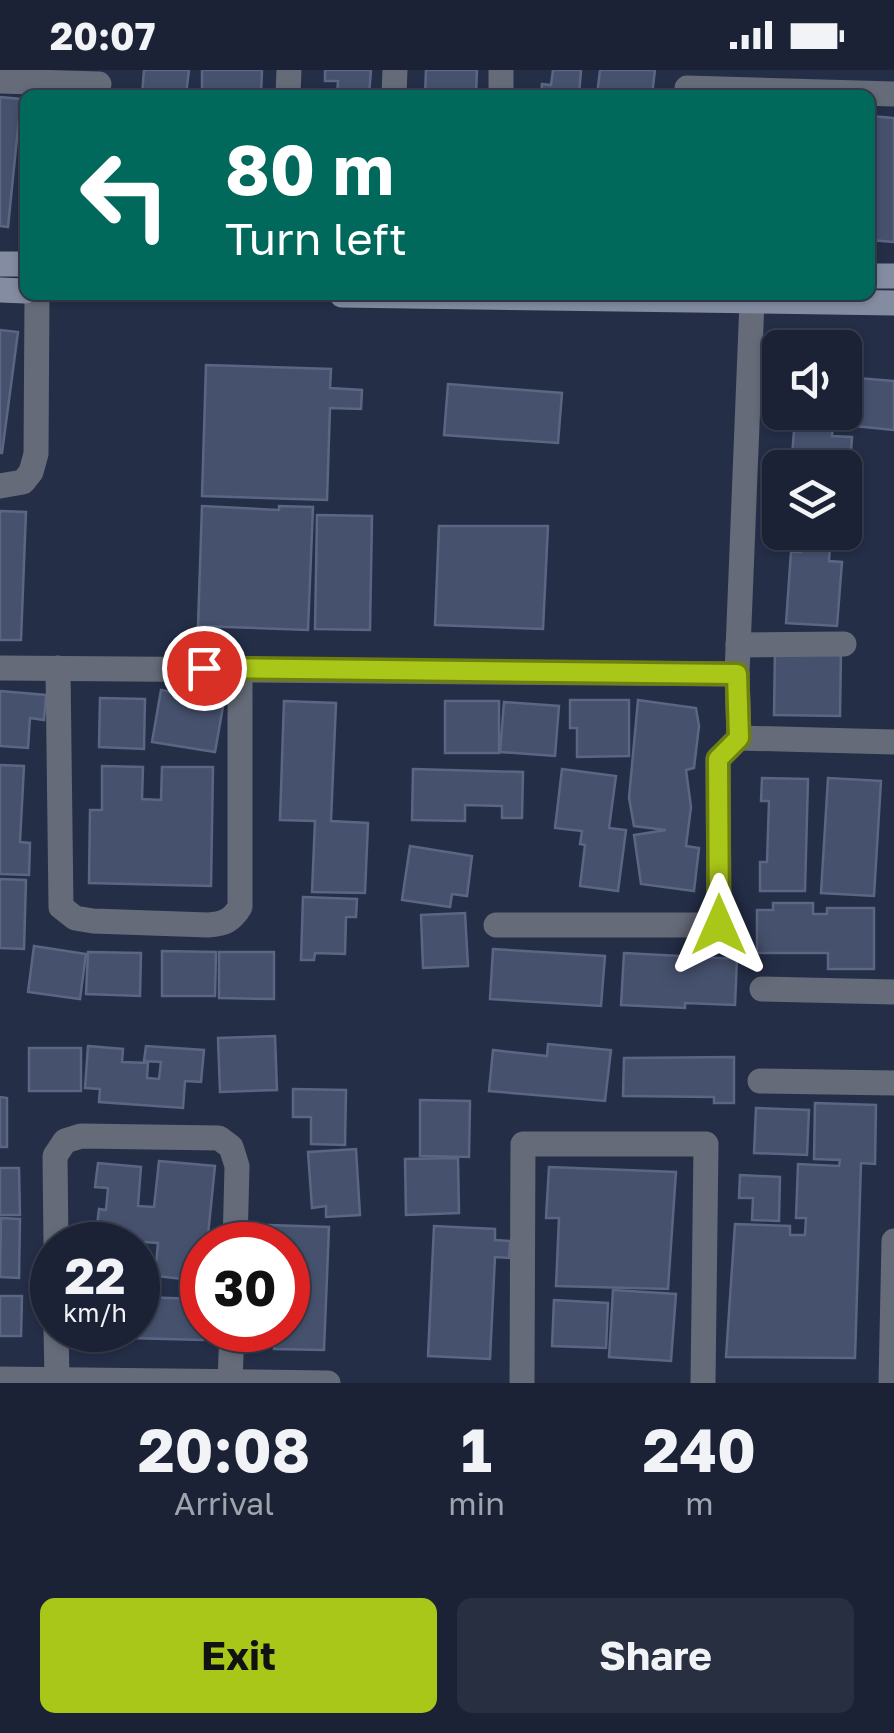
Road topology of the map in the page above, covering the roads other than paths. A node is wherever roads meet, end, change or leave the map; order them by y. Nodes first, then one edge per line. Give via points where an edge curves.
1 (0, 81) edge
2 (99, 83) edge
3 (687, 84) edge
4 (732, 90) edge
5 (37, 300) edge
6 (752, 300) joint
7 (894, 303) edge
8 (0, 486) edge
9 (844, 644) dead end
10 (738, 645) junction
11 (0, 668) edge
12 (58, 668) junction
13 (240, 668) junction
14 (737, 674) junction
15 (739, 738) junction
16 (894, 742) edge
17 (496, 925) dead end
18 (762, 989) dead end
19 (894, 992) edge
20 (760, 1081) dead end
21 (894, 1083) edge
22 (56, 1222) edge
23 (235, 1222) edge
24 (894, 1242) edge
25 (893, 1344) edge
26 (56, 1352) edge
27 (231, 1352) edge
28 (57, 1378) junction
29 (0, 1379) edge
30 (86, 1381) edge
31 (230, 1382) edge
32 (328, 1383) edge
33 (522, 1383) edge
34 (703, 1383) edge
35 (892, 1383) edge

1 - 2 street
3 - 4 street
5 - 8 street via 36,454 22,482
6 - 7 street
6 - 10 street
9 - 10 street
10 - 14 street
11 - 12 street
12 - 13 street
12 - 13 street via 61,907 94,921 208,925 233,918 240,906
13 - 14 street
14 - 15 street
15 - 16 street
15 - 17 street via 718,759 719,925
18 - 19 street
20 - 21 street
22 - 23 street via 55,1156 65,1141 82,1136 219,1138 238,1166
24 - 25 street
25 - 35 street
26 - 28 street
27 - 31 street
28 - 29 street
28 - 30 street
30 - 31 street
31 - 32 street
33 - 34 street via 522,1144 706,1144

